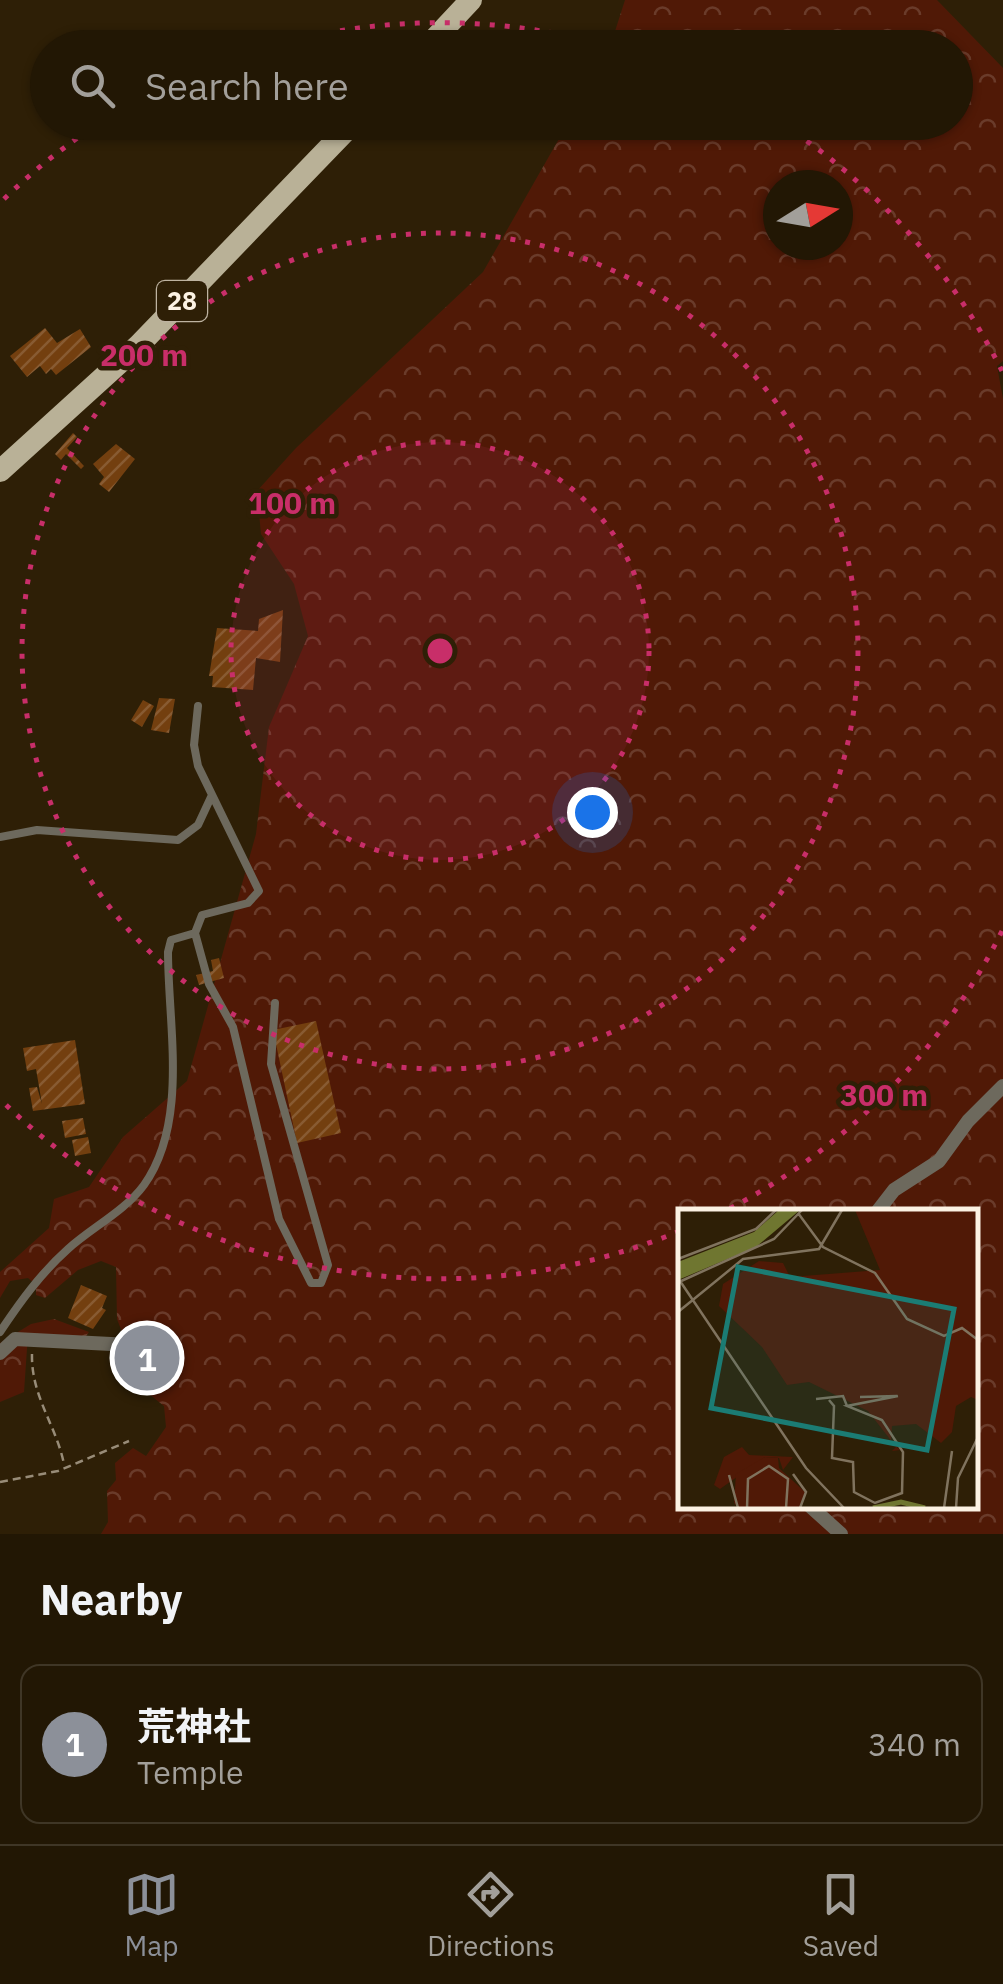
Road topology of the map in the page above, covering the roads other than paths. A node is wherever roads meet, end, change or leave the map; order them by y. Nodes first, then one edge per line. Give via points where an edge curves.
1 (471, 0) edge
2 (443, 30) edge
3 (337, 140) edge
4 (0, 471) edge
5 (198, 706) dead end
6 (212, 795) junction
7 (0, 838) edge
8 (196, 932) junction
9 (275, 1003) dead end
10 (1003, 1086) edge
11 (879, 1209) edge
12 (0, 1332) edge
13 (0, 1352) edge
14 (155, 1375) dead end
15 (813, 1509) edge
16 (841, 1534) edge

1 - 2 main road
3 - 4 main road, 28 via 139,345
5 - 6 lane via 194,745
6 - 7 lane via 198,825 178,840 37,830
6 - 8 lane via 259,891 248,904 202,915
8 - 9 lane via 209,984 233,1027 279,1219 311,1283 321,1284 328,1265 271,1064
8 - 12 lane via 171,940 168,952 172,1080 160,1152 143,1186 68,1249
10 - 11 street via 939,1161 894,1190
13 - 14 street via 9,1341 130,1345
15 - 16 street

